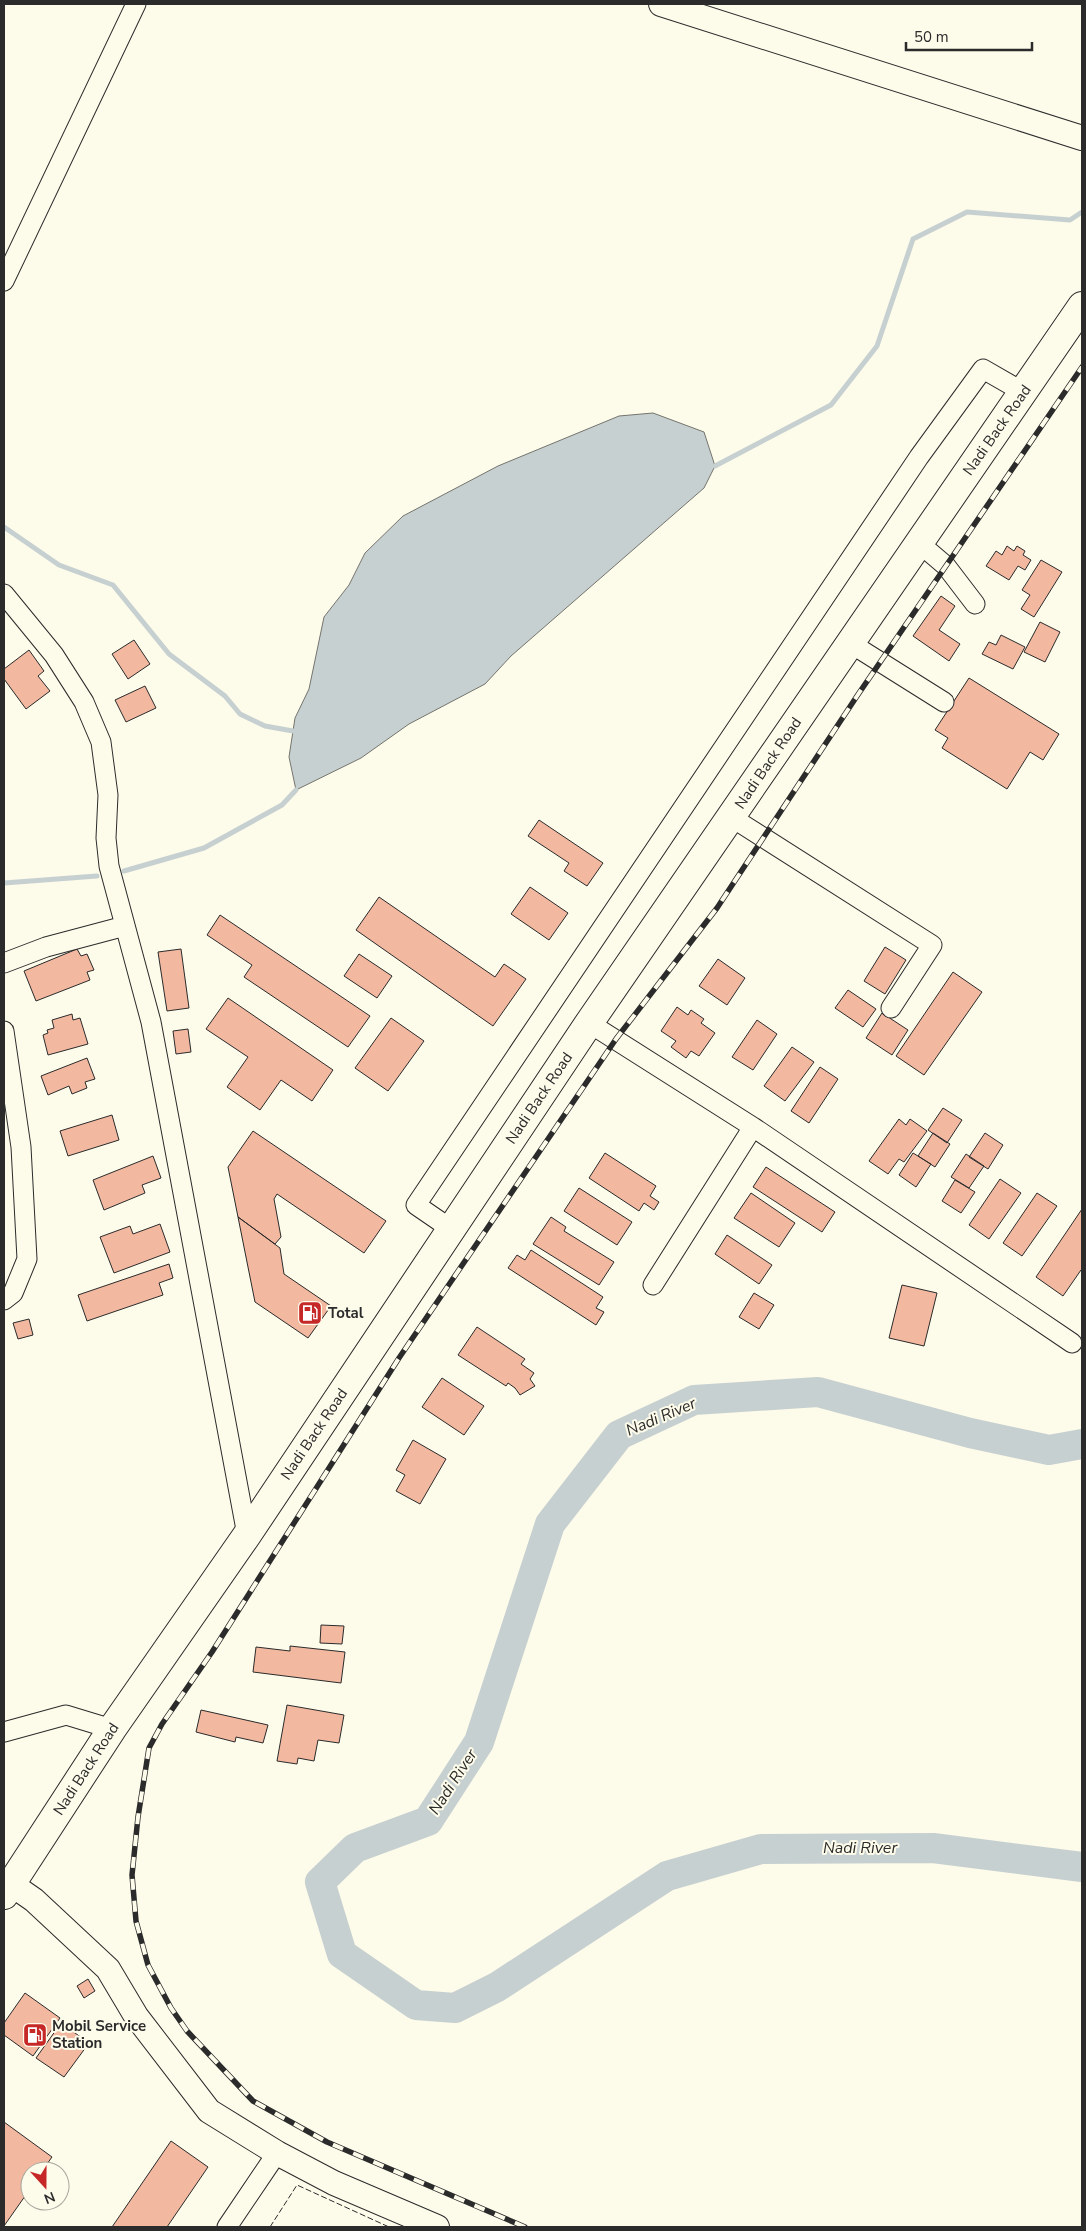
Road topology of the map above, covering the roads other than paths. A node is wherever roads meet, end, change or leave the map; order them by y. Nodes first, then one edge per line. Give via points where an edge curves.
1 (136, 4) edge
2 (661, 4) edge
3 (1082, 138) edge
4 (4, 281) edge
5 (1082, 306) edge
6 (1023, 392) junction
7 (919, 544) junction
8 (4, 594) edge
9 (975, 604) dead end
10 (850, 644) junction
11 (944, 702) dead end
12 (731, 817) junction
13 (125, 926) junction
14 (4, 963) edge
15 (891, 1008) dead end
16 (589, 1023) junction
17 (4, 1031) edge
18 (754, 1127) junction
19 (451, 1229) junction
20 (653, 1285) dead end
21 (4, 1300) edge
22 (1072, 1343) dead end
23 (247, 1535) junction
24 (112, 1729) junction
25 (4, 1732) edge
26 (7, 1890) edge
27 (277, 2153) junction
28 (227, 2227) edge
29 (437, 2227) edge

1 - 4 street
2 - 3 main road
5 - 6 highway, Nadi Back Road
6 - 7 highway, Nadi Back Road
6 - 19 street via 983,369 919,457 416,1205
7 - 9 street via 946,566
7 - 10 highway, Nadi Back Road
8 - 13 street via 54,655 84,702 101,742 108,795 106,838 109,866
10 - 11 street
10 - 12 highway, Nadi Back Road
12 - 15 street via 932,945
12 - 16 highway, Nadi Back Road
13 - 14 street via 46,946
13 - 23 street via 151,1022
16 - 18 street
16 - 19 highway, Nadi Back Road
17 - 21 street via 22,1147 27,1259 13,1293
18 - 20 street
18 - 22 street
19 - 23 highway, Nadi Back Road
23 - 24 highway, Nadi Back Road
24 - 25 street via 66,1715
24 - 26 highway, Nadi Back Road
26 - 27 main road via 34,1900 108,1969 136,2016 209,2111
27 - 28 street
27 - 29 main road via 334,2183

